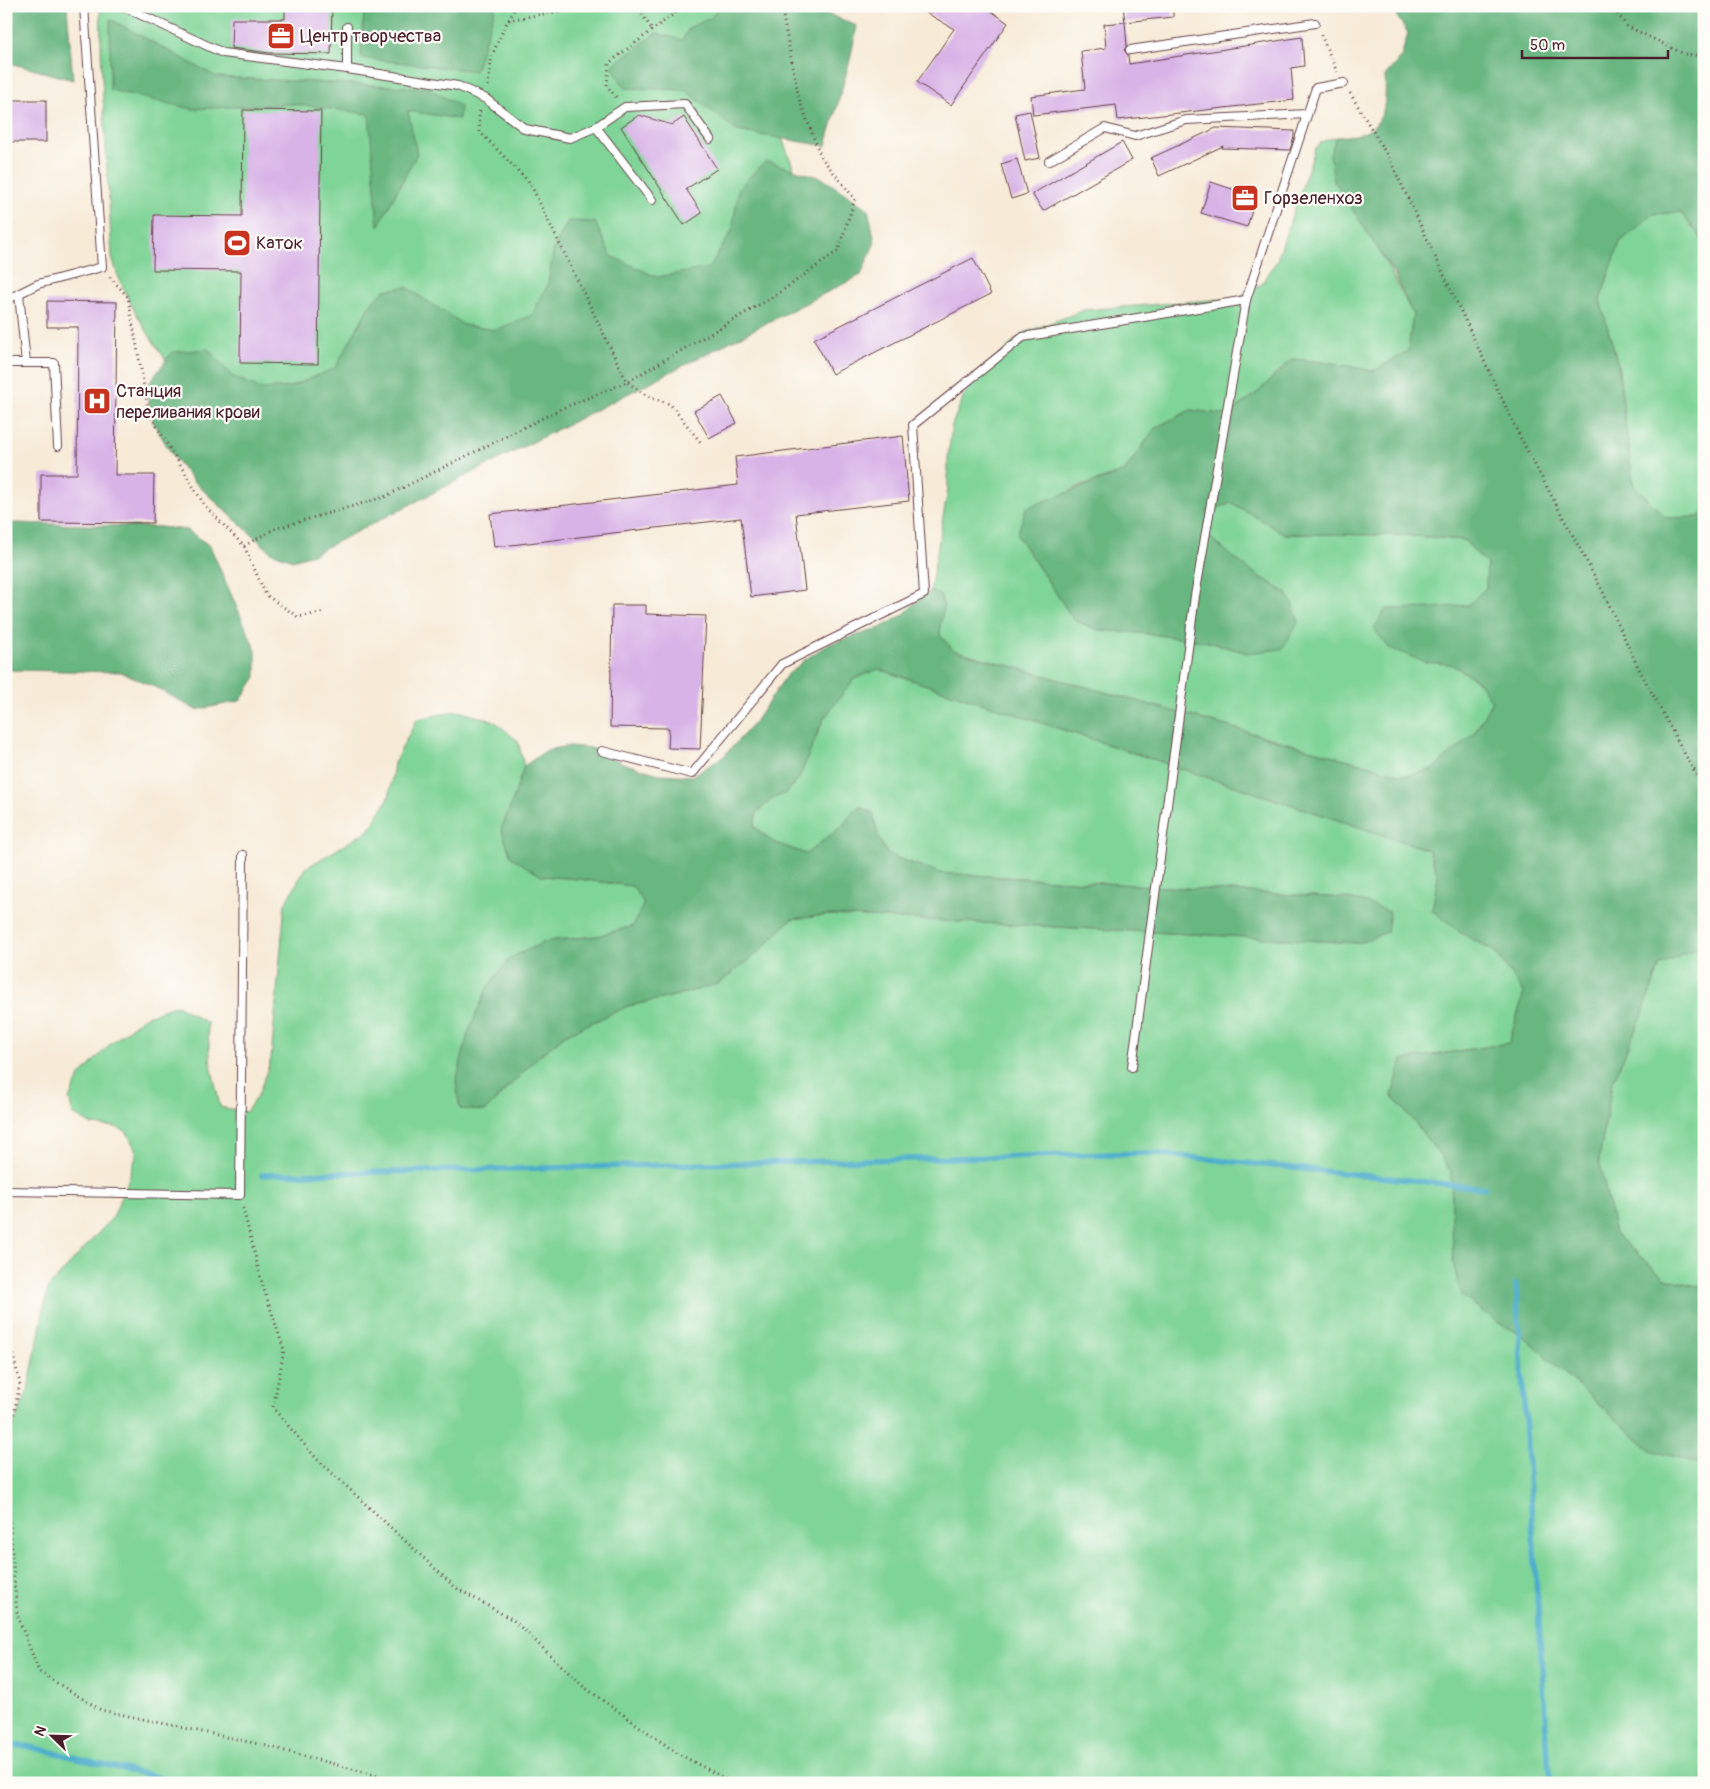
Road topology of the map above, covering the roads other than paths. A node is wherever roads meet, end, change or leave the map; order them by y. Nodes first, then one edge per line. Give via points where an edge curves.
1 (84, 6) edge
2 (122, 6) edge
3 (1315, 23) road end
4 (347, 27) dead end
5 (1130, 50) dead end
6 (347, 69) junction
7 (1344, 83) road end
8 (1307, 114) junction
9 (596, 127) junction
10 (710, 139) dead end
11 (1050, 161) dead end
12 (652, 200) dead end
13 (19, 294) junction
14 (6, 300) edge
15 (1246, 300) junction
16 (6, 363) edge
17 (26, 363) junction
18 (58, 446) dead end
19 (602, 751) dead end
20 (243, 855) dead end
21 (1132, 1067) dead end
22 (6, 1191) edge

1 - 13 lane via 102,267 38,284
2 - 6 lane via 223,53
3 - 5 lane
4 - 6 lane
6 - 9 lane via 458,86 486,99 525,129 570,138
7 - 8 lane via 1316,88
8 - 11 lane via 1186,120 1135,136 1105,128
8 - 15 lane
9 - 10 lane via 625,107 685,104
9 - 12 lane
13 - 14 lane
13 - 17 lane
15 - 19 lane via 1023,337 913,425 924,594 782,664 692,774
15 - 21 lane via 1195,596
16 - 17 lane
17 - 18 lane via 54,363
20 - 22 lane via 240,1195

